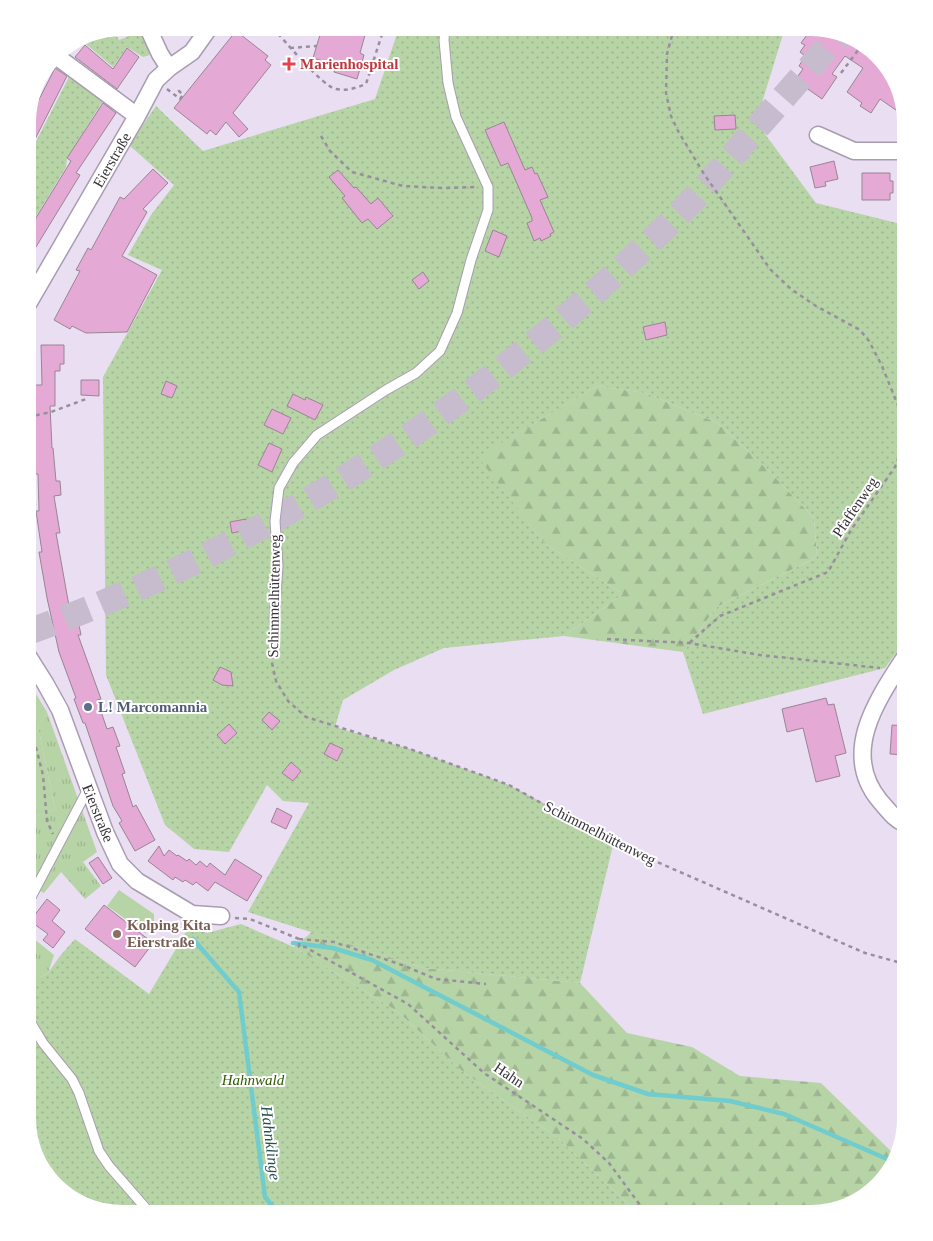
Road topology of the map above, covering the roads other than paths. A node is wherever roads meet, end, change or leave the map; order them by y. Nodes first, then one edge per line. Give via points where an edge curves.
1 (152, 36) edge
2 (203, 36) edge
3 (444, 36) edge
4 (63, 61) edge
5 (169, 68) junction
6 (137, 116) junction
7 (818, 135) dead end
8 (897, 152) edge
9 (36, 290) edge
10 (274, 620) road end
11 (36, 669) edge
12 (897, 670) edge
13 (88, 788) junction
14 (897, 820) edge
15 (36, 888) edge
16 (221, 916) road end
17 (36, 1031) edge
18 (142, 1205) edge

1 - 5 street
2 - 5 street, Eierstraße via 192,52
3 - 10 lane, Schimmelhüttenweg via 448,83 456,117 488,187 488,210 457,313 440,351 416,373 317,436 293,463 279,488 275,521 278,566
4 - 6 street
5 - 6 street, Eierstraße via 156,80
6 - 9 street, Eierstraße
7 - 8 street via 854,151
11 - 13 street, Eierstraße via 60,710
12 - 14 street via 871,714 862,743 863,766 872,791
13 - 15 lane
13 - 16 street, Eierstraße via 120,864 137,881 192,914
17 - 18 lane via 72,1079 98,1150

